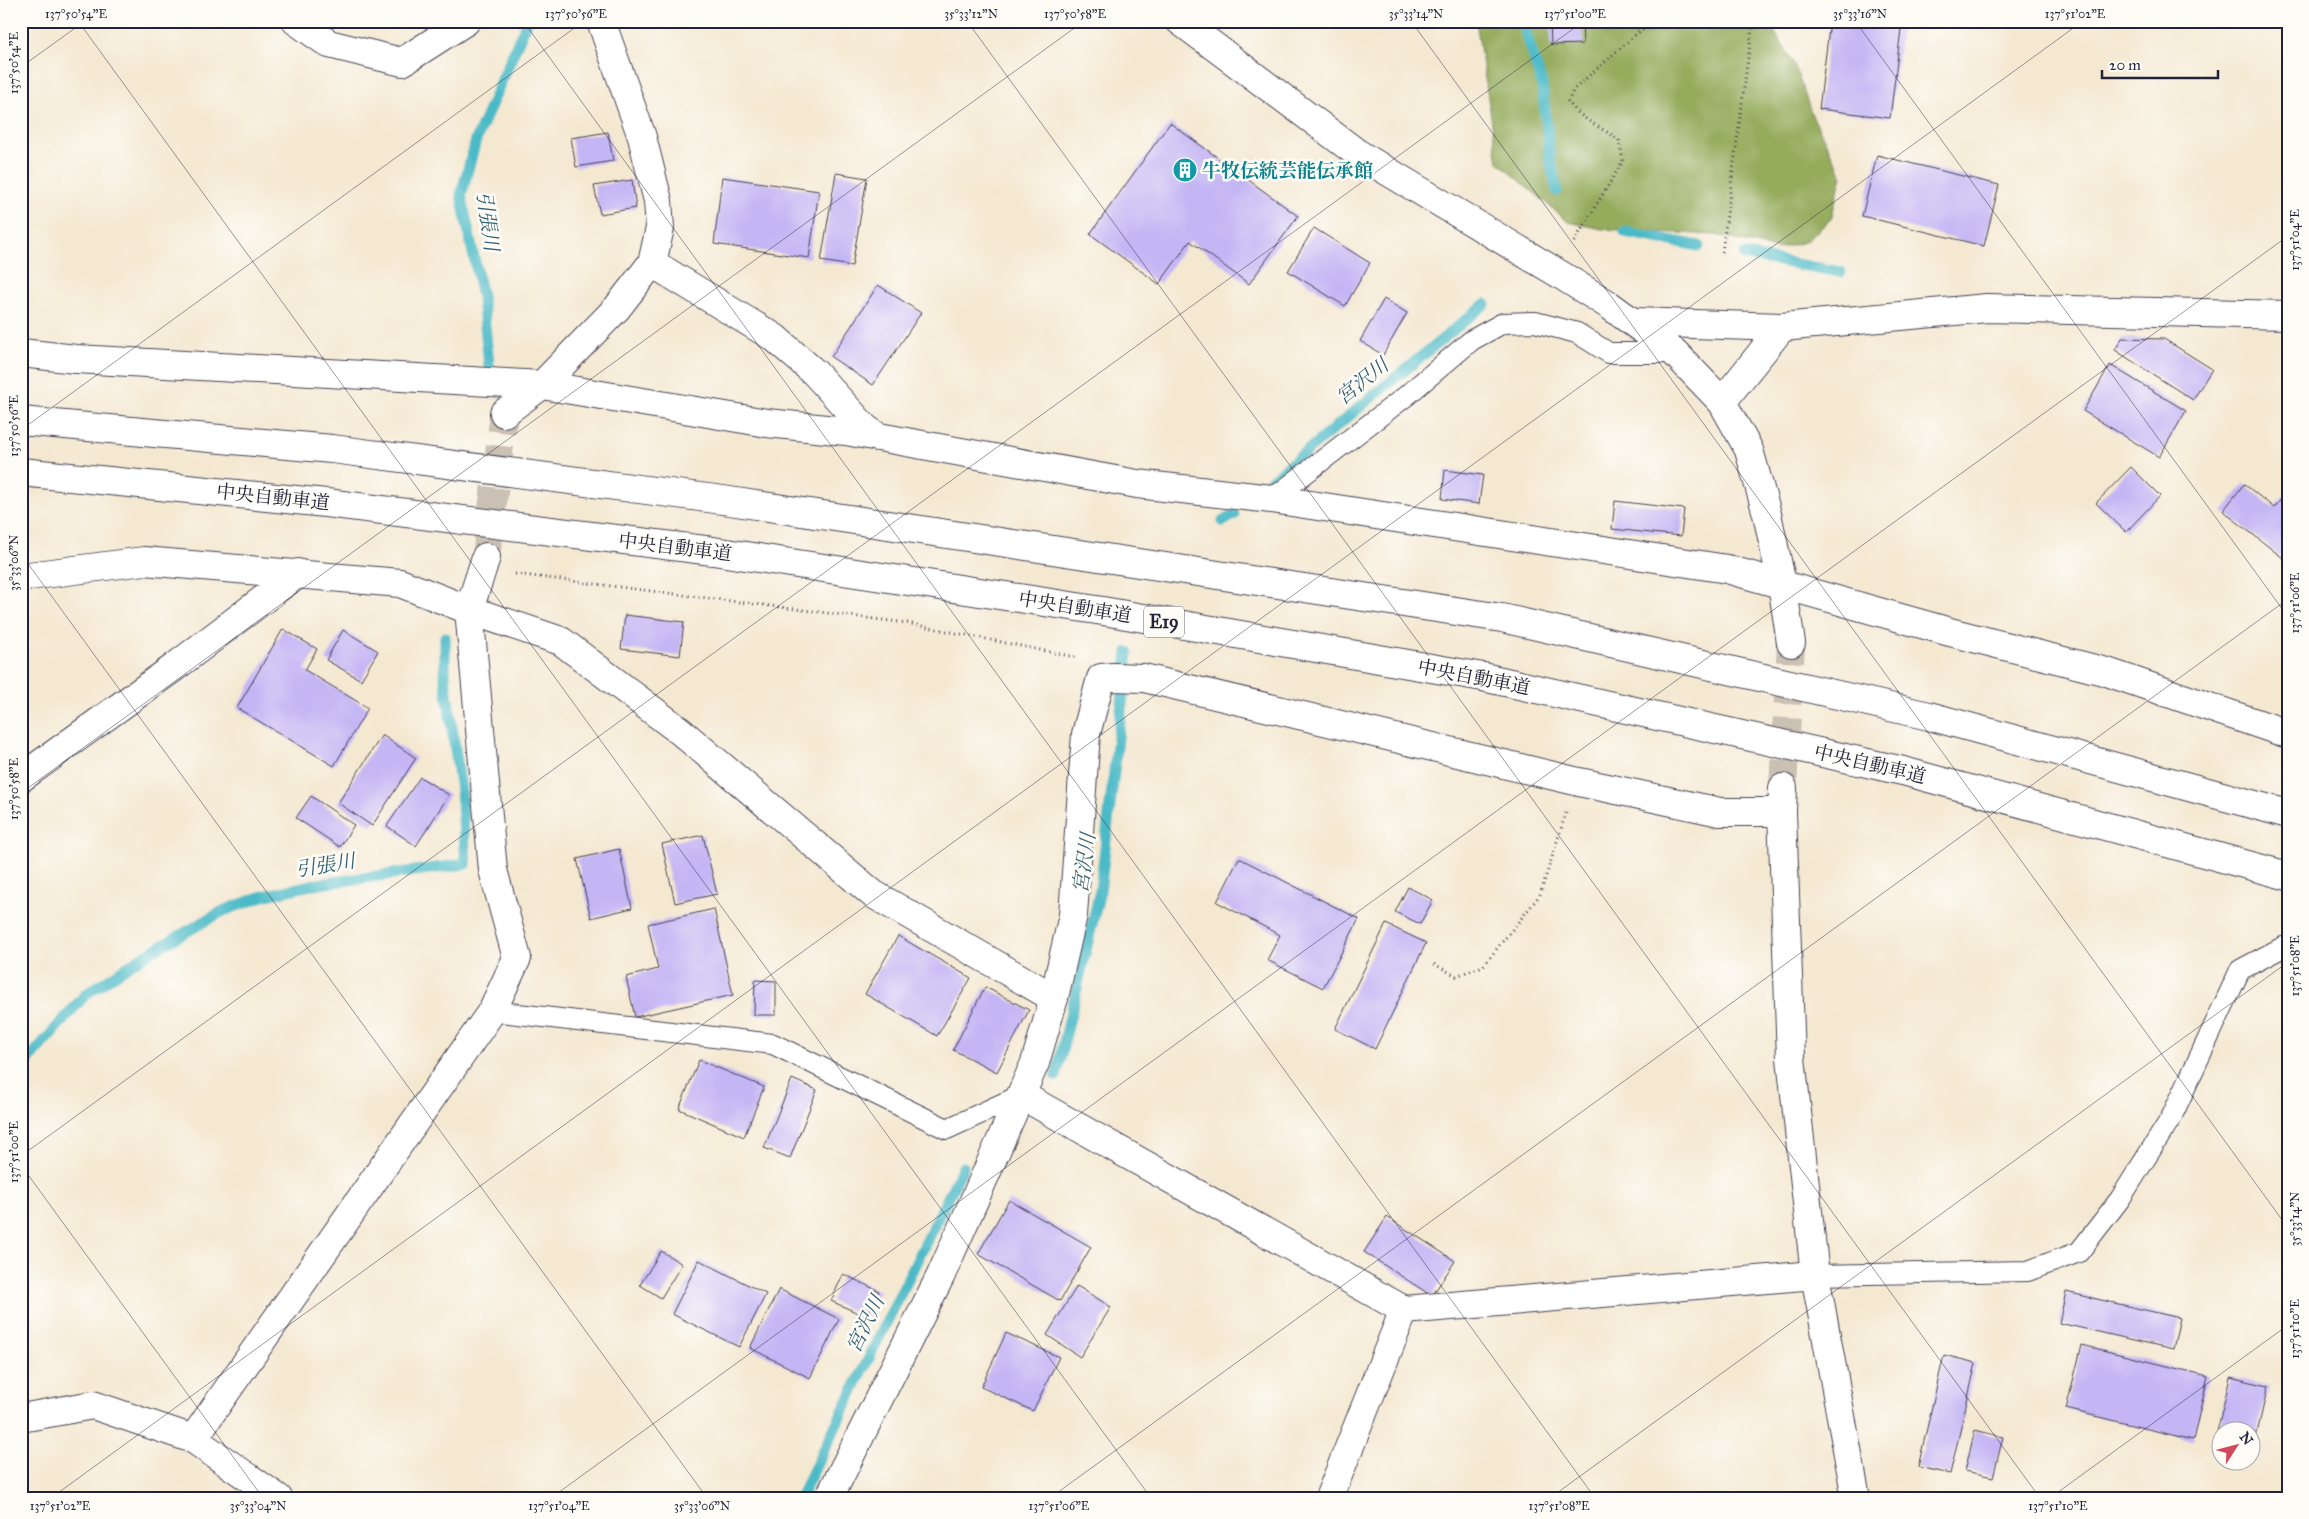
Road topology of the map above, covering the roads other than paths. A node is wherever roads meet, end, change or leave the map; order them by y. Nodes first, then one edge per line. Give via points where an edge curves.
1 (296, 21) edge
2 (466, 21) edge
3 (601, 21) edge
4 (1180, 21) edge
5 (652, 262) junction
6 (2288, 315) edge
7 (1634, 322) junction
8 (1782, 327) junction
9 (21, 353) edge
10 (1676, 353) junction
11 (542, 385) junction
12 (1722, 402) junction
13 (504, 413) dead end
14 (21, 421) edge
15 (878, 437) junction
16 (21, 472) edge
17 (1272, 499) junction
18 (484, 564) tunnel mouth
19 (298, 573) junction
20 (21, 577) edge
21 (1782, 584) junction
22 (469, 610) junction
23 (1791, 643) tunnel mouth
24 (2288, 734) edge
25 (21, 778) edge
26 (2288, 814) edge
27 (2288, 876) edge
28 (2288, 948) edge
29 (1054, 998) junction
30 (492, 1011) junction
31 (1021, 1095) junction
32 (1814, 1275) junction
33 (1404, 1310) junction
34 (21, 1418) edge
35 (193, 1439) junction
36 (278, 1498) edge
37 (829, 1498) edge
38 (1328, 1498) edge
39 (1856, 1498) edge

1 - 2 main road via 329,44 402,62
3 - 5 main road via 642,137 658,201 660,228
4 - 7 main road via 1357,153
5 - 11 main road via 617,308
5 - 15 main road via 775,338 815,373 865,428
6 - 8 main road via 1987,308
7 - 8 main road
7 - 10 main road
8 - 12 main road
9 - 11 main road
10 - 12 main road
10 - 17 lane via 1609,353 1577,333 1535,322 1503,323 1472,340 1406,396
11 - 13 main road
11 - 15 main road via 767,423
12 - 21 main road via 1749,450
14 - 26 main road via 332,449 713,498 1502,618 1929,716
15 - 17 main road via 1137,484
16 - 27 main road, 中央自動車道 / E19 via 326,503 713,551 1102,611 1483,677 1903,771
17 - 21 main road via 1728,569
18 - 22 main road
19 - 20 main road via 144,561
19 - 22 main road via 400,583
19 - 25 main road
21 - 23 main road
21 - 24 main road via 2107,672
22 - 29 main road via 561,641 680,731 873,894
22 - 30 main road via 494,870 517,958
28 - 32 lane via 2283,946 2240,970 2171,1118 2120,1199 2079,1252 2028,1272
29 - 31 main road via 1035,1063
29 - 32 main road via 1073,915 1086,734 1107,678 1144,678 1579,782 1720,812 1783,800 1792,1058
30 - 31 lane via 773,1044 947,1129
30 - 35 main road
31 - 33 main road
31 - 37 main road via 941,1275
32 - 33 main road
32 - 39 main road
33 - 38 main road
34 - 35 main road via 93,1405
35 - 36 main road

